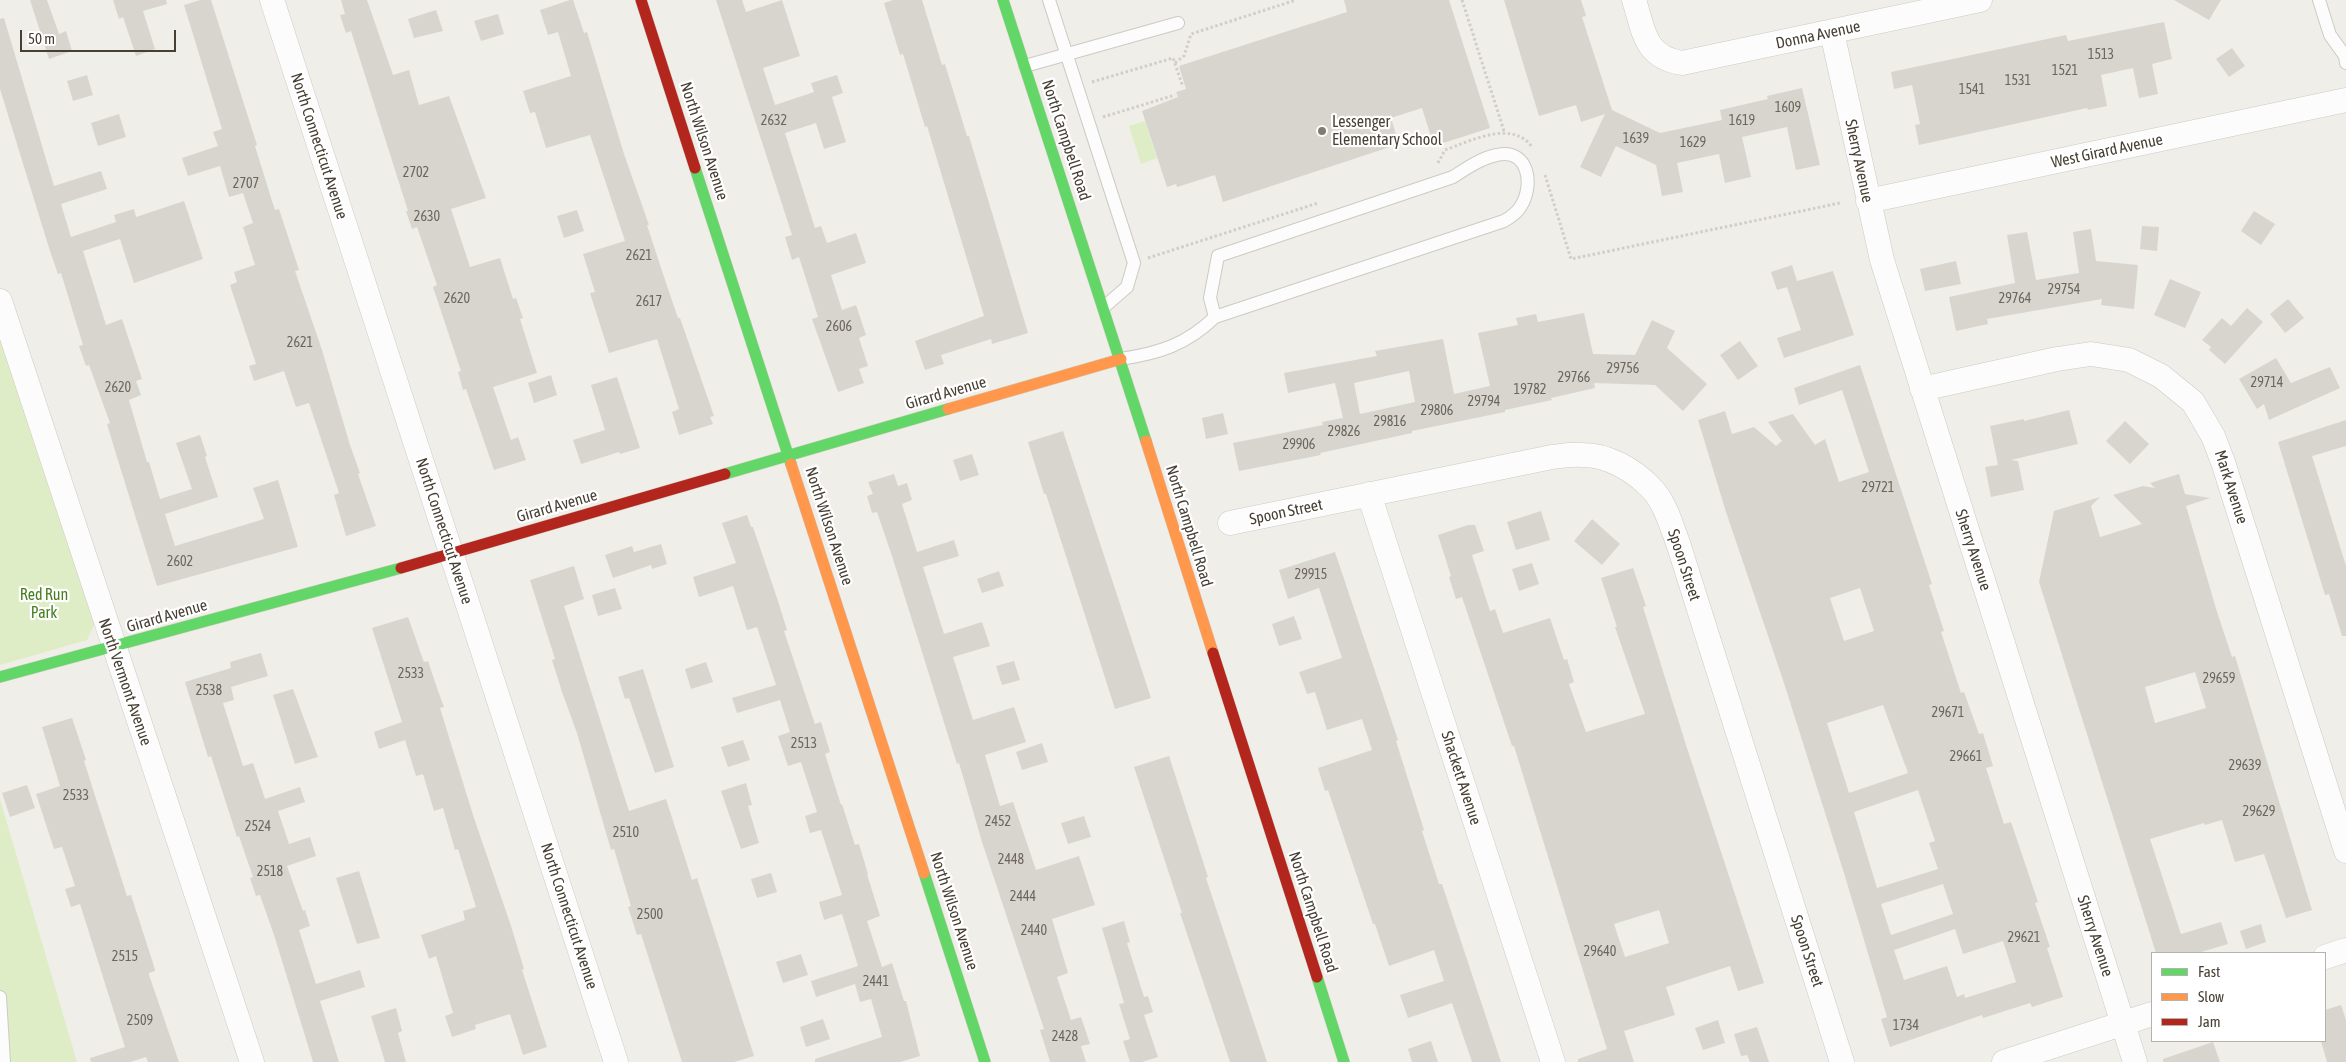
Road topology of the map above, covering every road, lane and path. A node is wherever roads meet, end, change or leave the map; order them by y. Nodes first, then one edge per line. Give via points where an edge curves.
1 (272, 0) edge
2 (641, 0) edge
3 (1003, 0) edge
4 (1049, 0) edge
5 (1296, 0) edge
6 (1462, 0) edge
7 (1634, 0) edge
8 (1980, 0) edge
9 (2319, 0) edge
10 (1178, 23) dead end
11 (1832, 32) junction
12 (1067, 56) junction
13 (2346, 62) edge
14 (1175, 63) junction
15 (1025, 66) junction
16 (1086, 84) dead end
17 (1183, 87) dead end
18 (1175, 94) dead end
19 (2346, 100) edge
20 (1097, 118) dead end
21 (1504, 131) junction
22 (1534, 150) dead end
23 (1430, 166) dead end
24 (1544, 173) dead end
25 (1868, 201) junction
26 (1320, 202) dead end
27 (1840, 203) dead end
28 (1144, 260) dead end
29 (0, 301) edge
30 (1104, 307) junction
31 (1214, 318) junction
32 (1121, 359) junction
33 (1922, 389) junction
34 (789, 455) junction
35 (1369, 494) junction
36 (1230, 523) dead end
37 (452, 553) junction
38 (114, 648) junction
39 (0, 677) edge
40 (2346, 851) edge
41 (2346, 950) edge
42 (2326, 957) edge
43 (0, 997) edge
44 (2151, 1014) edge
45 (2123, 1024) junction
46 (4, 1062) edge
47 (252, 1062) edge
48 (616, 1062) edge
49 (986, 1062) edge
50 (1344, 1062) edge
51 (1553, 1062) edge
52 (1842, 1062) edge
53 (2004, 1062) edge
54 (2135, 1062) edge

1 - 37 street, North Connecticut Avenue
2 - 34 street, North Wilson Avenue
3 - 15 street, North Campbell Road
4 - 12 lane
5 - 14 path via 1191,34 1184,56
6 - 21 path
7 - 11 street, Donna Avenue via 1646,37 1657,54 1682,63
8 - 11 street, Donna Avenue
9 - 13 lane via 2330,35
10 - 12 lane
11 - 25 street, Sherry Avenue
12 - 15 lane
12 - 30 lane via 1134,263 1127,288
14 - 16 path via 1173,58
14 - 17 path
15 - 30 street, North Campbell Road
18 - 20 path
19 - 25 street, West Girard Avenue
21 - 22 path via 1519,136
21 - 23 path via 1445,150 1440,163
24 - 27 path via 1572,259
25 - 33 street, Sherry Avenue via 1880,252
26 - 28 path
29 - 38 street, North Vermont Avenue
30 - 32 street, North Campbell Road
31 - 31 lane via 1504,221 1521,207 1529,184 1528,172 1517,158 1508,154 1498,155 1474,164 1453,178 1218,256 1210,298
31 - 32 lane via 1185,341 1148,355
32 - 34 street, Girard Avenue
32 - 50 street, North Campbell Road
33 - 40 street, Mark Avenue via 2091,354 2129,360 2161,376 2193,402 2213,436 2223,462
33 - 45 street, Sherry Avenue
34 - 37 street, Girard Avenue
34 - 49 street, North Wilson Avenue
35 - 36 street, Spoon Street
35 - 51 street, Shackett Avenue
35 - 52 street, Spoon Street via 1552,457 1584,454 1611,460 1652,488 1678,543
37 - 38 street, Girard Avenue
37 - 48 street, North Connecticut Avenue
38 - 39 street, Girard Avenue
38 - 47 street, North Vermont Avenue
41 - 42 street
43 - 46 lane
44 - 45 street
45 - 53 street
45 - 54 street, Sherry Avenue

